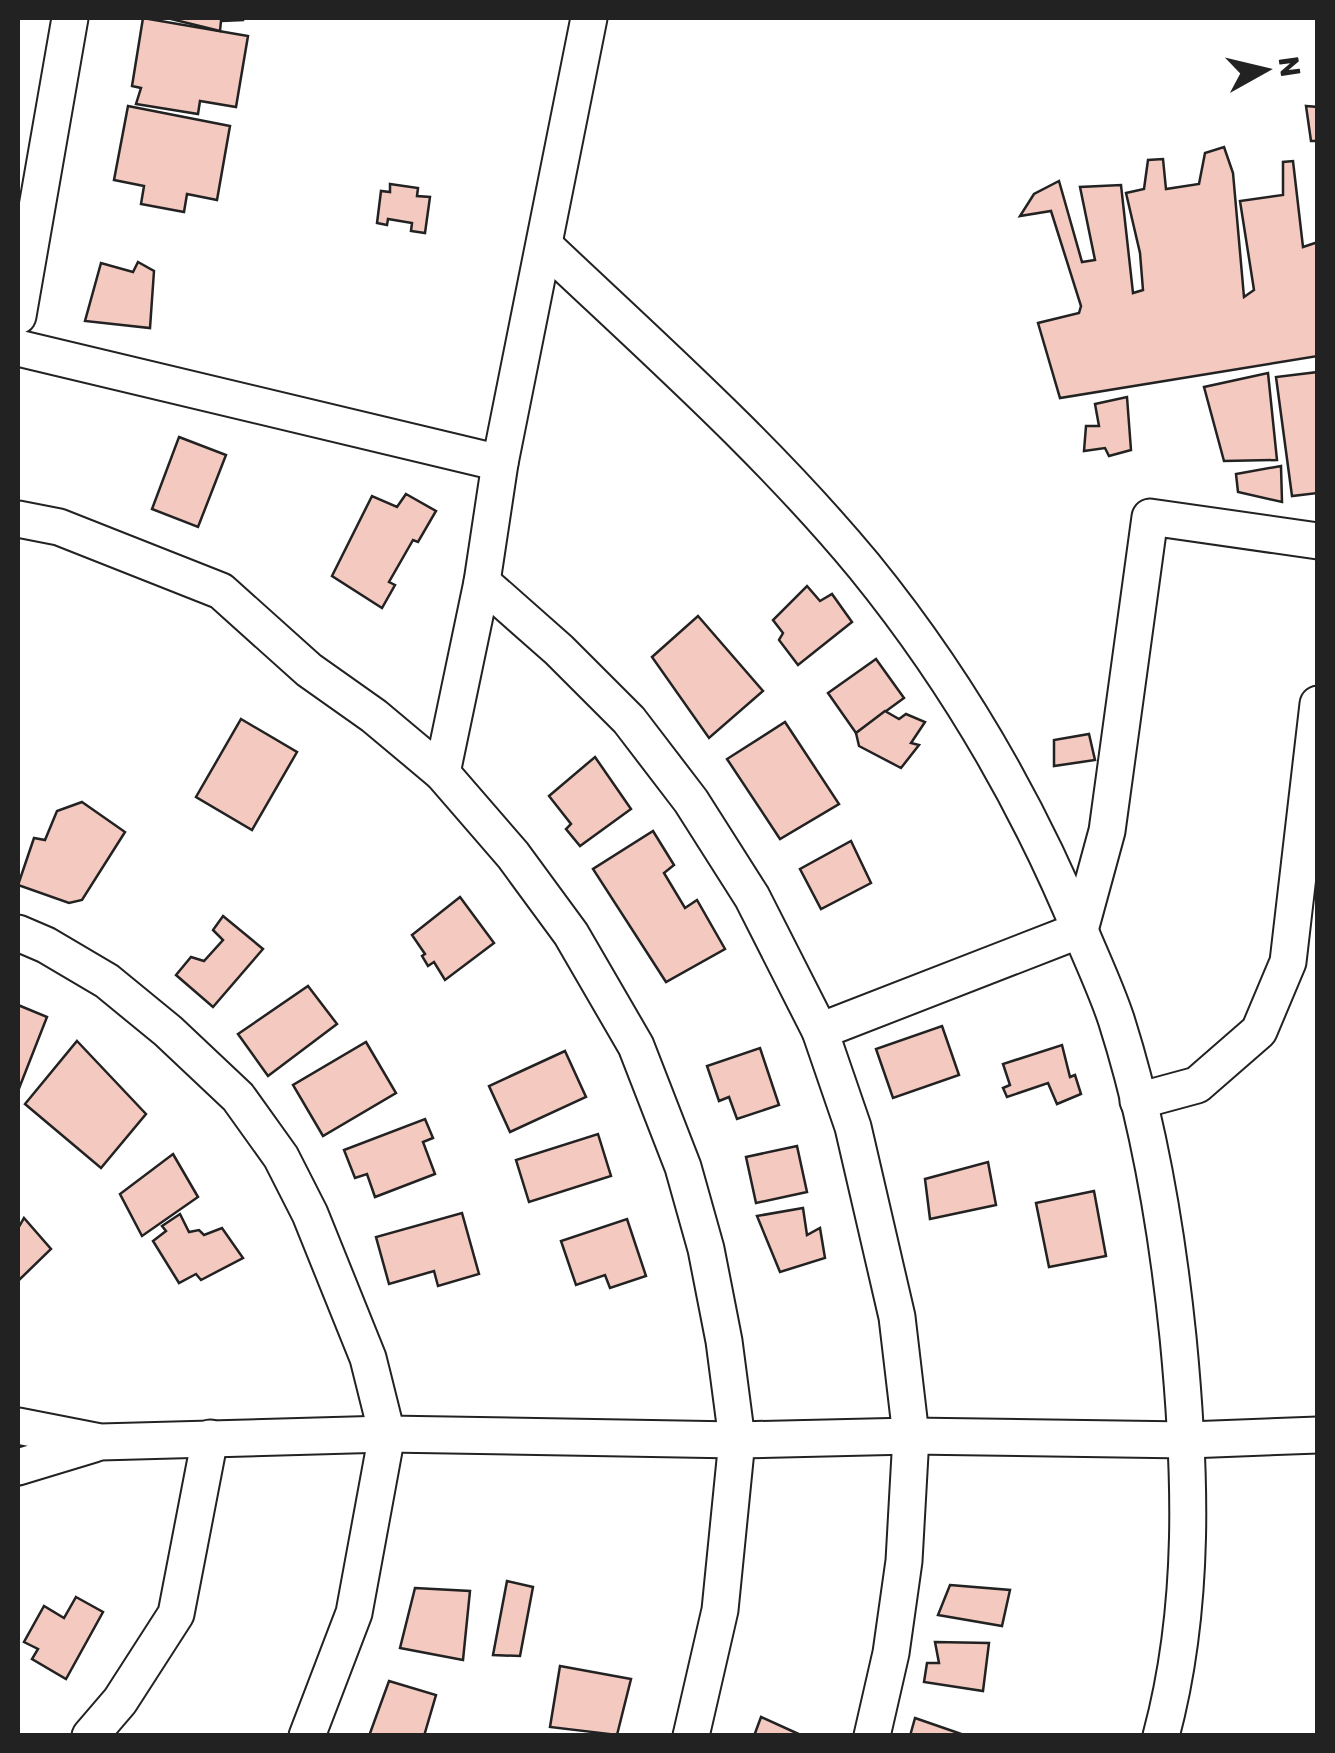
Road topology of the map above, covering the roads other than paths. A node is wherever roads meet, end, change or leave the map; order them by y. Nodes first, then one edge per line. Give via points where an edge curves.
1 (70, 18) edge
2 (589, 18) edge
3 (545, 246) junction
4 (18, 316) edge
5 (18, 348) edge
6 (500, 463) junction
7 (18, 520) edge
8 (1318, 540) edge
9 (482, 582) junction
10 (1318, 704) edge
11 (442, 772) junction
12 (1080, 930) junction
13 (18, 934) edge
14 (820, 1031) junction
15 (1138, 1101) junction
16 (18, 1426) edge
17 (388, 1434) junction
18 (1318, 1435) edge
19 (911, 1436) junction
20 (210, 1438) junction
21 (737, 1440) junction
22 (1188, 1440) junction
23 (100, 1442) junction
24 (18, 1467) edge
25 (90, 1736) edge
26 (308, 1736) edge
27 (690, 1736) edge
28 (872, 1736) edge
29 (1161, 1736) edge

1 - 4 street
2 - 3 street
3 - 6 street
3 - 12 street via 779,472 863,565 936,659 1003,770
5 - 6 street
6 - 9 street
7 - 11 street via 75,533 221,591
8 - 12 street via 1150,518 1106,831
9 - 11 street
9 - 14 street via 629,720 681,787 752,898
10 - 15 street via 1288,962 1259,1031 1197,1085
11 - 21 street via 570,934 636,1046 683,1166 706,1249
12 - 14 street
12 - 15 street via 1116,1017
13 - 17 street via 107,981 238,1097 310,1214 368,1358
14 - 19 street via 876,1218
15 - 22 street via 1161,1214
16 - 23 street
17 - 20 street
17 - 21 street
17 - 26 street via 354,1613
18 - 22 street
19 - 21 street
19 - 22 street
19 - 28 street via 904,1561
20 - 23 street
20 - 25 street via 176,1614
21 - 27 street via 720,1610
22 - 29 street via 1186,1590
23 - 24 street

